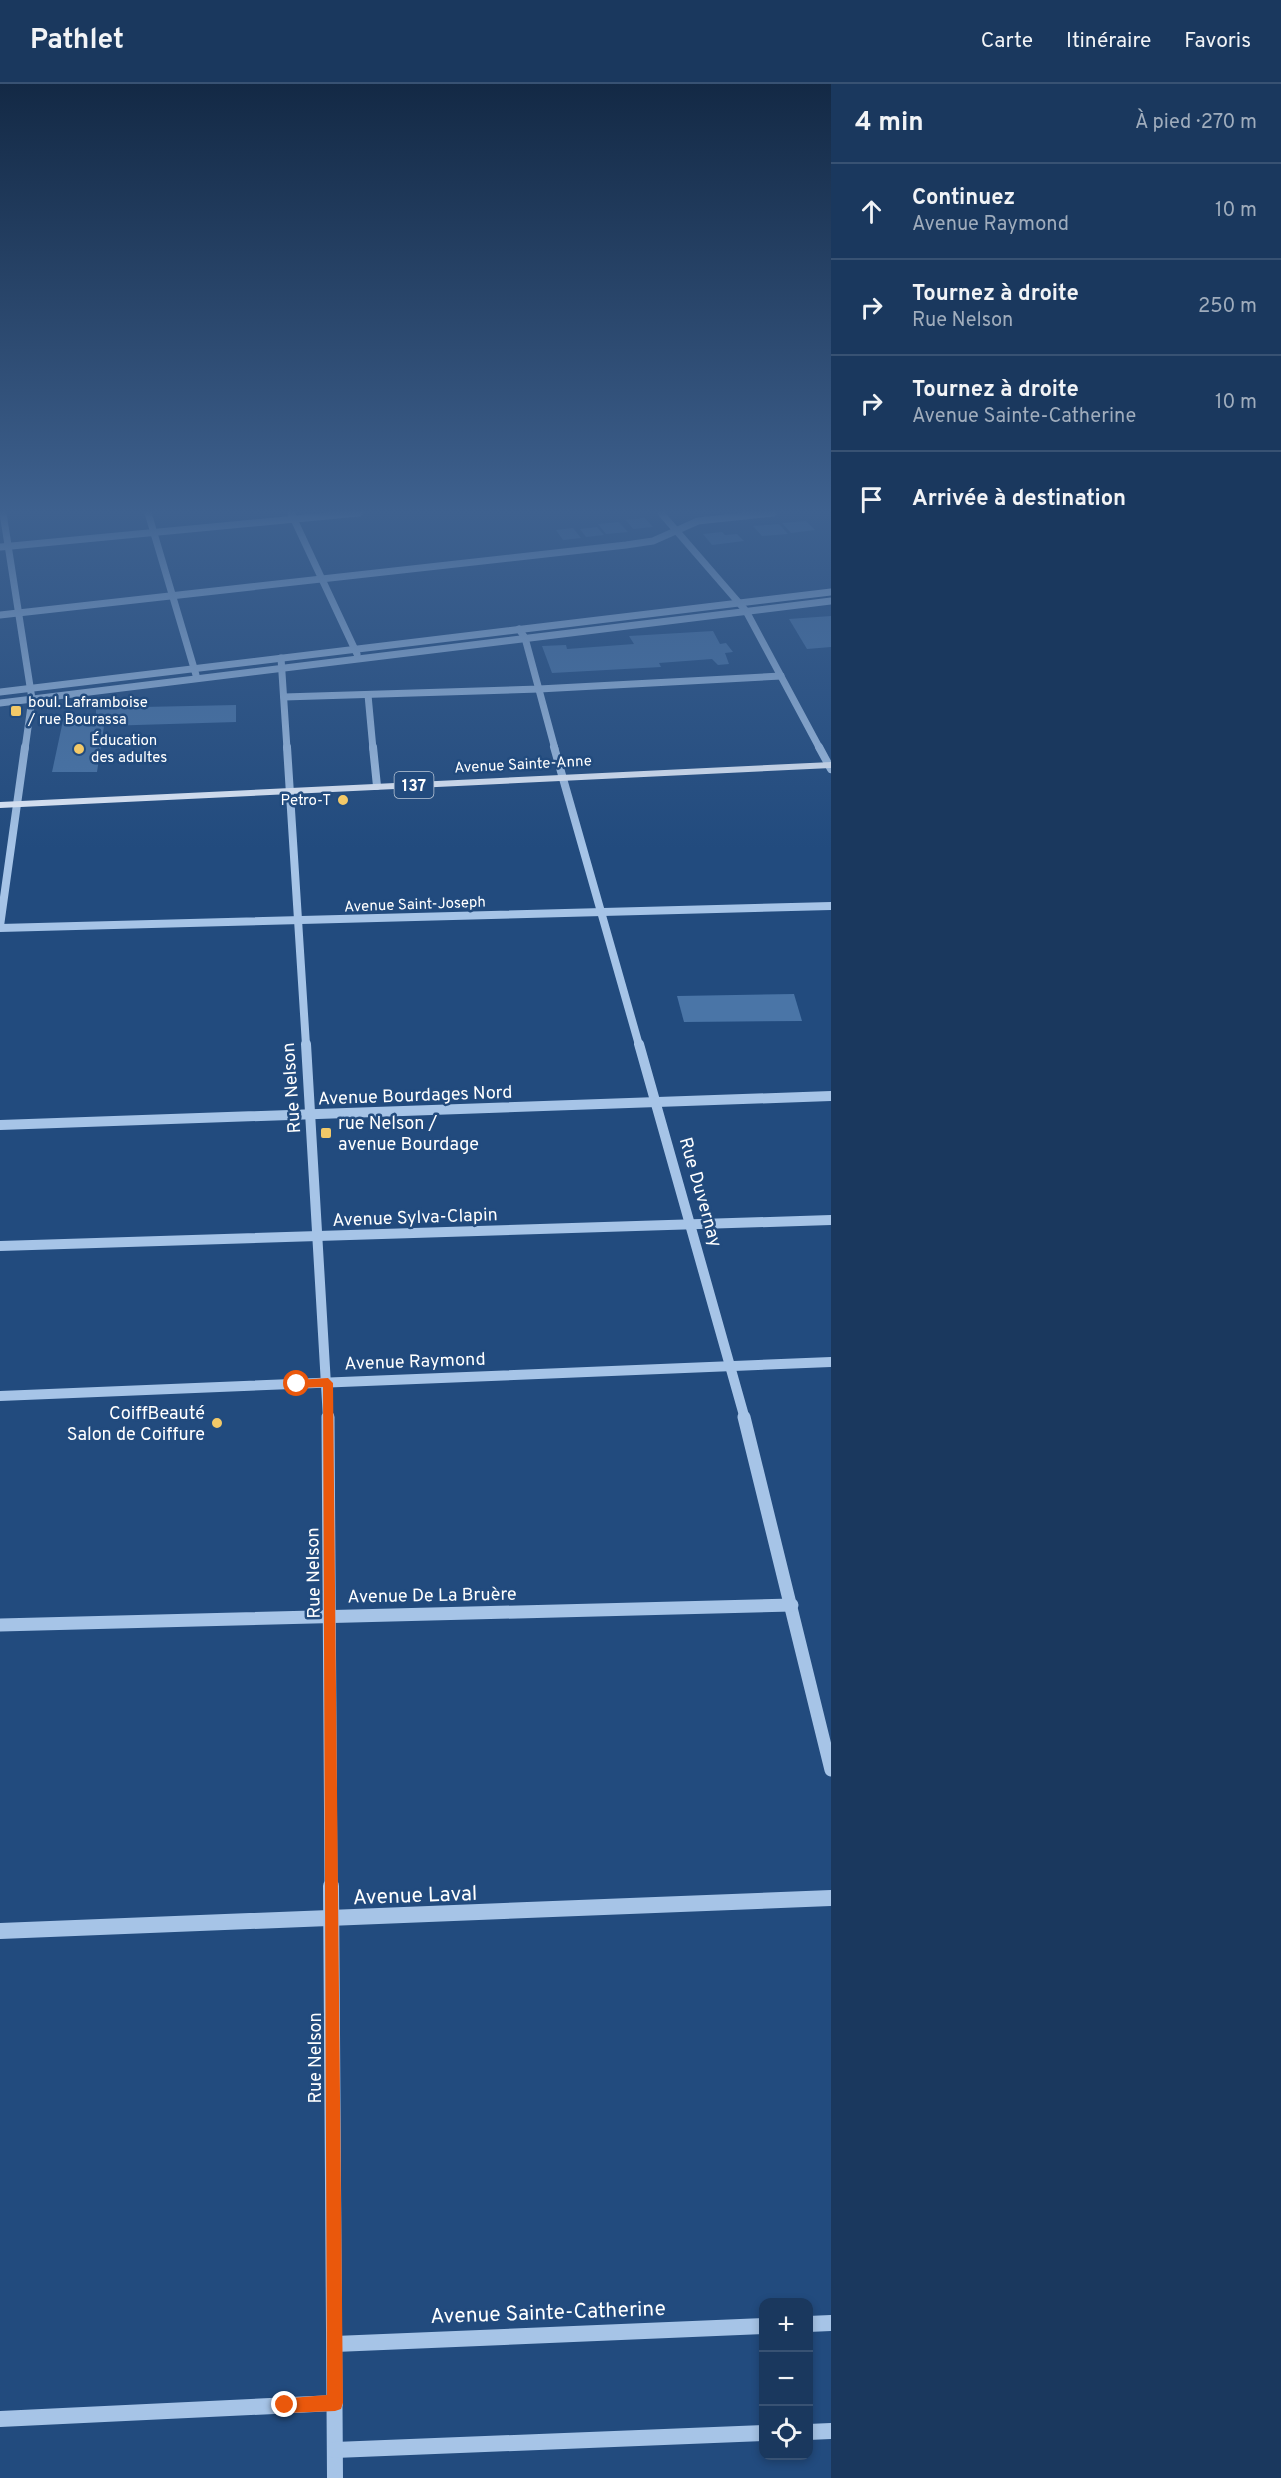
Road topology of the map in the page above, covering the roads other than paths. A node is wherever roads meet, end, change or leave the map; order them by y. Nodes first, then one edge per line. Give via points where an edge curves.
1 (21, 625) edge
2 (182, 625) edge
3 (344, 625) edge
4 (555, 625) edge
5 (634, 625) edge
6 (753, 625) edge
7 (519, 629) junction
8 (525, 638) junction
9 (355, 649) junction
10 (281, 658) junction
11 (359, 659) junction
12 (281, 668) junction
13 (195, 669) junction
14 (781, 676) junction
15 (196, 679) junction
16 (30, 688) junction
17 (539, 689) junction
18 (0, 692) edge
19 (368, 695) junction
20 (284, 697) junction
21 (32, 699) junction
22 (0, 703) edge
23 (830, 766) edge
24 (562, 777) junction
25 (377, 786) junction
26 (290, 791) junction
27 (17, 804) junction
28 (0, 805) edge
29 (831, 906) edge
30 (601, 912) junction
31 (298, 920) junction
32 (0, 927) edge
33 (831, 1096) edge
34 (657, 1102) junction
35 (310, 1116) junction
36 (0, 1125) edge
37 (831, 1220) edge
38 (691, 1224) junction
39 (318, 1237) junction
40 (0, 1246) edge
41 (831, 1362) edge
42 (732, 1366) junction
43 (328, 1383) junction
44 (0, 1396) edge
45 (792, 1605) junction
46 (331, 1615) junction
47 (0, 1625) edge
48 (831, 1770) edge
49 (831, 1898) edge
50 (333, 1919) junction
51 (0, 1931) edge
52 (831, 2323) edge
53 (813, 2324) edge
54 (759, 2326) edge
55 (335, 2344) junction
56 (335, 2403) junction
57 (0, 2419) edge
58 (831, 2431) edge
59 (813, 2432) edge
60 (759, 2433) edge
61 (335, 2450) junction
62 (335, 2478) edge

1 - 16 street
2 - 13 street
3 - 9 street
4 - 7 street
5 - 8 street
6 - 14 street
7 - 8 street, Rue Duvernay
7 - 9 street
8 - 11 street
8 - 17 street, Rue Duvernay
9 - 10 street
9 - 11 street
10 - 12 street, Rue Nelson
10 - 13 street
11 - 12 street
12 - 15 street
12 - 20 street, Rue Nelson
13 - 15 street
13 - 16 street
14 - 17 street
14 - 23 street
15 - 21 street
16 - 18 street
16 - 21 street
17 - 19 street
17 - 24 street, Rue Duvernay
19 - 20 street
19 - 25 street
20 - 26 street, Rue Nelson
21 - 22 street
21 - 27 street
23 - 24 main road, Avenue Sainte-Anne / 137
24 - 25 main road, Avenue Sainte-Anne / 137
24 - 30 street, Rue Duvernay
25 - 26 main road, Avenue Sainte-Anne / 137
26 - 27 main road, Avenue Sainte-Anne / 137
26 - 31 street, Rue Nelson
27 - 28 main road, Avenue Sainte-Anne / 137
27 - 32 street
29 - 30 street, Avenue Saint-Joseph
30 - 31 street, Avenue Saint-Joseph
30 - 34 street, Rue Duvernay
31 - 32 street, Avenue Saint-Joseph
31 - 35 street, Rue Nelson
33 - 34 street, Avenue Bourdages Nord
34 - 35 street, Avenue Bourdages Nord
34 - 38 street, Rue Duvernay
35 - 36 street, Avenue Bourdages Nord
35 - 39 street, Rue Nelson
37 - 38 street, Avenue Sylva-Clapin
38 - 39 street, Avenue Sylva-Clapin
38 - 42 street, Rue Duvernay
39 - 40 street, Avenue Sylva-Clapin
39 - 43 street, Rue Nelson
41 - 42 street, Avenue Raymond
42 - 43 street, Avenue Raymond
42 - 45 street, Rue Duvernay
43 - 44 street, Avenue Raymond
43 - 46 street, Rue Nelson
45 - 46 street, Avenue De La Bruère
45 - 48 street, Rue Duvernay
46 - 47 street, Avenue De La Bruère
46 - 50 street, Rue Nelson
49 - 50 street, Avenue Laval
50 - 51 street, Avenue Laval
50 - 55 street, Rue Nelson
52 - 53 street
54 - 55 street, Avenue Sainte-Catherine
55 - 56 street, Rue Nelson
56 - 57 street
56 - 61 street, Rue Nelson
58 - 59 street
60 - 61 street
61 - 62 street, Rue Nelson

